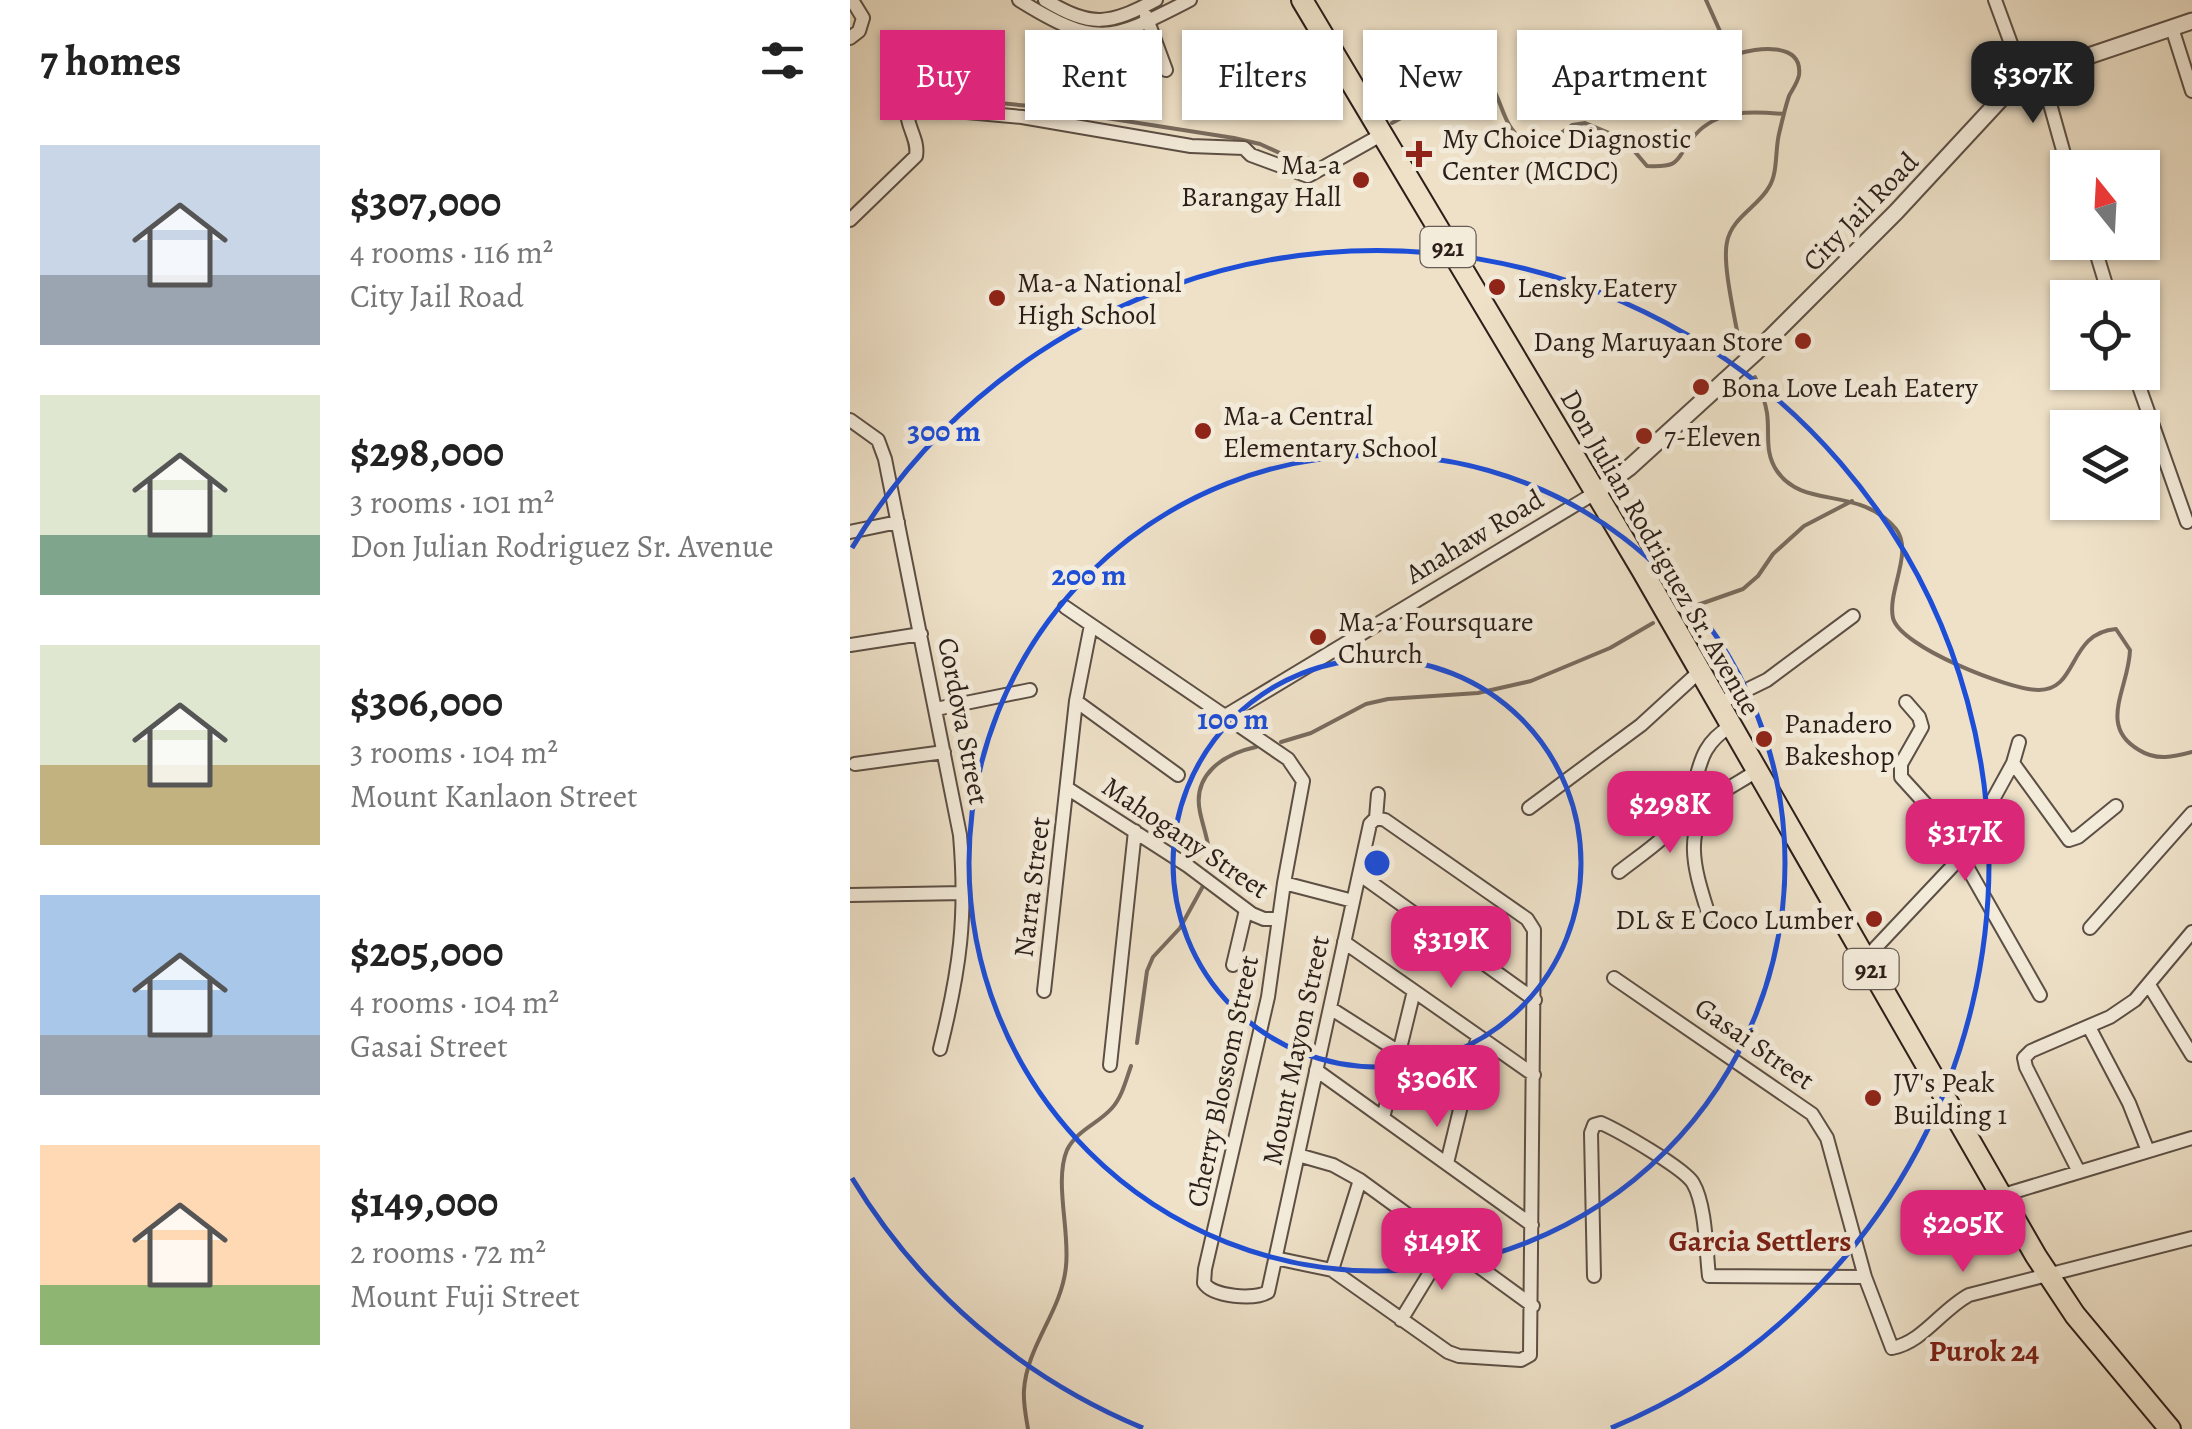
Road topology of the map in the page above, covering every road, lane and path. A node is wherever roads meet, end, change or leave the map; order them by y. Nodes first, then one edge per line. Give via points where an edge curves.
1 (852, 0) edge
2 (1019, 0) edge
3 (1156, 0) edge
4 (1190, 0) edge
5 (1302, 0) edge
6 (1996, 0) edge
7 (1046, 4) edge
8 (1142, 7) junction
9 (1148, 22) junction
10 (2192, 22) edge
11 (2172, 28) junction
12 (850, 38) edge
13 (1166, 70) dead end
14 (2041, 72) junction
15 (2024, 79) junction
16 (2192, 91) edge
17 (1381, 135) junction
18 (2063, 150) edge
19 (850, 220) edge
20 (2140, 390) edge
21 (850, 420) edge
22 (1596, 492) junction
23 (898, 522) junction
24 (2188, 522) dead end
25 (850, 532) edge
26 (1065, 606) dead end
27 (1853, 616) dead end
28 (1091, 624) junction
29 (921, 634) junction
30 (850, 644) edge
31 (1700, 671) junction
32 (1030, 690) dead end
33 (1076, 701) junction
34 (1906, 702) dead end
35 (1718, 704) junction
36 (936, 710) junction
37 (1225, 716) junction
38 (1731, 726) junction
39 (2018, 742) dead end
40 (944, 752) junction
41 (2013, 763) junction
42 (855, 764) dead end
43 (1756, 771) junction
44 (1178, 776) dead end
45 (1067, 788) junction
46 (1378, 794) dead end
47 (2116, 806) dead end
48 (1529, 808) dead end
49 (2192, 814) edge
50 (1376, 818) junction
51 (1135, 830) junction
52 (1962, 856) junction
53 (1618, 872) dead end
54 (1359, 874) junction
55 (1284, 884) junction
56 (964, 893) junction
57 (850, 896) edge
58 (1353, 900) junction
59 (1246, 910) junction
60 (1709, 916) dead end
61 (1279, 920) junction
62 (2090, 928) dead end
63 (2192, 932) edge
64 (1344, 942) junction
65 (1865, 959) junction
66 (1234, 964) dead end
67 (1614, 978) dead end
68 (2149, 985) junction
69 (1044, 991) dead end
70 (1414, 992) junction
71 (2040, 996) dead end
72 (1536, 1000) junction
73 (1330, 1008) junction
74 (2089, 1026) junction
75 (2187, 1034) edge
76 (1478, 1036) junction
77 (940, 1050) dead end
78 (1399, 1052) junction
79 (2192, 1055) edge
80 (1110, 1065) dead end
81 (1316, 1070) junction
82 (1534, 1075) junction
83 (1383, 1118) junction
84 (2192, 1138) edge
85 (2148, 1151) junction
86 (1298, 1156) junction
87 (1446, 1163) junction
88 (2079, 1172) junction
89 (1360, 1180) junction
90 (2000, 1196) junction
91 (1532, 1225) junction
92 (2192, 1238) edge
93 (1448, 1243) junction
94 (1275, 1258) junction
95 (1332, 1270) junction
96 (1594, 1276) dead end
97 (2048, 1276) junction
98 (1866, 1277) junction
99 (1265, 1294) joint
100 (1532, 1306) junction
101 (1401, 1320) junction
102 (2170, 1429) edge

1 - 12 street via 863,18
2 - 7 street
3 - 8 street
4 - 9 street
5 - 17 main road, Don Julian Rodriguez Sr. Avenue / 921
6 - 15 street
7 - 8 street via 1097,22
7 - 9 street via 1072,30 1098,35
8 - 9 street
9 - 13 street
10 - 11 street, City Jail Road
11 - 14 street, City Jail Road
11 - 16 street
14 - 15 street, City Jail Road
14 - 18 street
15 - 22 street, City Jail Road via 1744,364
17 - 19 street via 1308,176 1244,148 912,108 906,116 916,156
17 - 22 main road, Don Julian Rodriguez Sr. Avenue / 921
20 - 24 street
21 - 23 street, Cordova Street via 882,449
22 - 31 main road, Don Julian Rodriguez Sr. Avenue / 921
22 - 37 street, Anahaw Road
23 - 25 street
23 - 29 street, Cordova Street
26 - 28 street
27 - 35 street via 1767,680
28 - 33 street, Narra Street
28 - 37 street
29 - 30 street
29 - 36 street, Cordova Street
31 - 35 main road, Don Julian Rodriguez Sr. Avenue / 921
31 - 48 street via 1641,725
32 - 36 street
33 - 44 street
33 - 45 street, Narra Street
34 - 52 street via 1922,727 1901,764 1901,777 1935,812
35 - 38 main road, Don Julian Rodriguez Sr. Avenue / 921
36 - 40 street, Cordova Street
37 - 55 street, Cherry Blossom Street via 1300,773 1304,791
38 - 43 main road, Don Julian Rodriguez Sr. Avenue / 921
38 - 53 street via 1708,743 1675,824
39 - 41 street
40 - 42 street
40 - 56 street, Cordova Street
41 - 47 street via 2069,840
41 - 52 street
43 - 60 street via 1715,798 1698,824 1692,856
43 - 65 main road, Don Julian Rodriguez Sr. Avenue / 921
45 - 51 street, Mahogany Street
45 - 69 street, Narra Street
46 - 50 street, Mount Mayon Street
49 - 62 street
50 - 54 street, Mount Mayon Street
50 - 72 street via 1526,919 1535,937
51 - 59 street, Mahogany Street
51 - 80 street
52 - 65 street
52 - 71 street
54 - 58 street, Mount Mayon Street
54 - 72 street
55 - 58 street
55 - 61 street, Cherry Blossom Street
56 - 57 street
56 - 77 street, Cordova Street via 958,974
58 - 64 street, Mount Mayon Street
59 - 61 street, Mahogany Street
59 - 66 street
61 - 99 street, Cherry Blossom Street via 1268,997 1205,1269 1212,1291
63 - 68 street
64 - 70 street
64 - 73 street, Mount Mayon Street
65 - 90 main road, Don Julian Rodriguez Sr. Avenue / 921
67 - 98 street, Gasai Street via 1812,1114 1827,1138
68 - 74 street
68 - 75 street
70 - 76 street
70 - 78 street
72 - 82 street
73 - 78 street
73 - 81 street, Mount Mayon Street
74 - 85 street
74 - 88 street via 2024,1062
75 - 79 street
76 - 82 street
76 - 87 street
78 - 83 street
81 - 83 street
81 - 86 street, Mount Mayon Street
82 - 91 street
83 - 87 street
84 - 85 street
85 - 88 street
86 - 89 street
86 - 94 street, Mount Mayon Street
87 - 91 street
88 - 90 street
89 - 93 street
89 - 95 street
90 - 97 main road, Don Julian Rodriguez Sr. Avenue / 921
91 - 100 street
92 - 97 street
93 - 100 street
93 - 101 street
94 - 95 street
94 - 99 street, Mount Mayon Street
95 - 101 street
96 - 98 street via 1591,1134 1601,1123 1694,1184 1710,1276
97 - 98 street, Gasai Street via 1969,1295 1910,1342 1892,1348
97 - 102 main road, Don Julian Rodriguez Sr. Avenue / 921
100 - 101 street via 1528,1358 1459,1356

